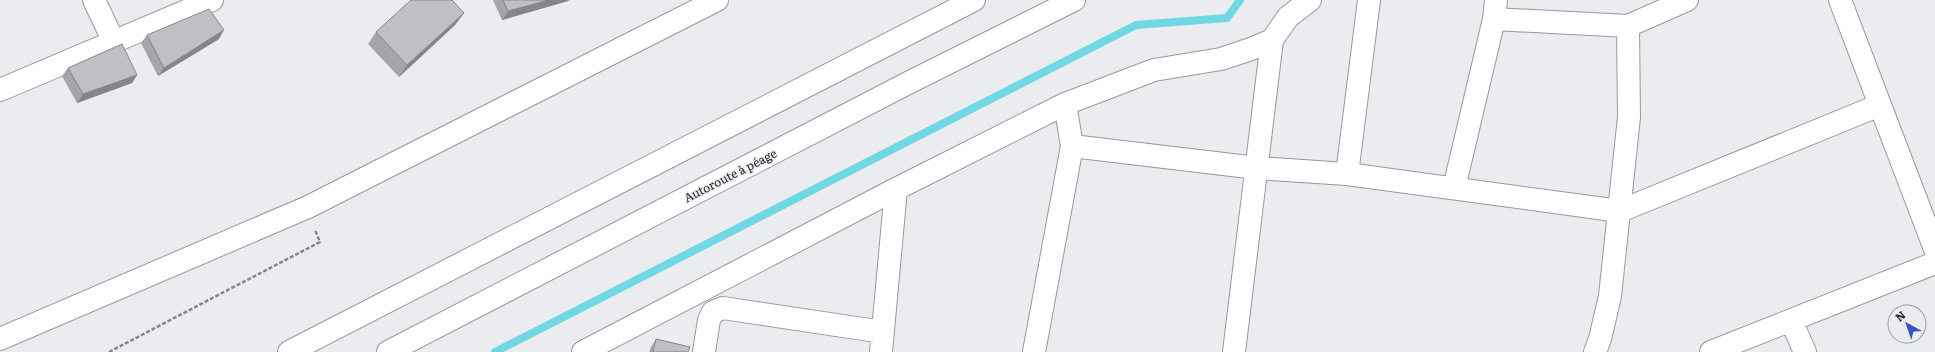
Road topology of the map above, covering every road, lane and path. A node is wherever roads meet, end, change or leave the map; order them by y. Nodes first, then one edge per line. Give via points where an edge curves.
1 (94, 0) edge
2 (212, 0) edge
3 (717, 0) edge
4 (974, 0) edge
5 (1074, 0) edge
6 (1310, 0) edge
7 (1369, 0) edge
8 (1687, 0) edge
9 (1840, 0) edge
10 (1495, 9) edge
11 (1628, 26) junction
12 (1272, 40) junction
13 (114, 42) junction
14 (0, 90) edge
15 (1066, 104) junction
16 (1880, 104) junction
17 (1072, 146) junction
18 (1257, 168) junction
19 (1347, 174) junction
20 (1454, 188) junction
21 (896, 189) junction
22 (308, 207) junction
23 (1620, 211) junction
24 (1935, 249) edge
25 (1935, 263) edge
26 (1791, 320) junction
27 (0, 339) edge
28 (882, 342) edge
29 (109, 352) edge
30 (289, 352) edge
31 (388, 352) edge
32 (583, 352) edge
33 (704, 352) edge
34 (1034, 352) edge
35 (1236, 352) edge
36 (1595, 352) edge
37 (1711, 352) edge
38 (1805, 352) edge

1 - 13 main road
2 - 13 main road
3 - 22 main road
4 - 30 main road
5 - 31 main road, Autoroute à péage
6 - 12 main road via 1288,17
7 - 19 main road
8 - 11 main road
9 - 16 main road
10 - 11 main road
10 - 20 main road
11 - 23 main road via 1630,118
12 - 15 main road via 1221,59 1154,70
12 - 18 main road
13 - 14 main road
15 - 17 main road
15 - 21 main road
16 - 23 main road
16 - 24 main road
17 - 18 main road
17 - 34 main road
18 - 19 main road
18 - 35 main road
19 - 20 main road
20 - 23 main road
21 - 28 main road
21 - 32 main road
22 - 27 main road
22 - 29 path via 320,242
23 - 36 main road via 1610,296
25 - 26 main road
26 - 37 main road
26 - 38 main road
28 - 33 main road via 723,308 713,312 709,320

